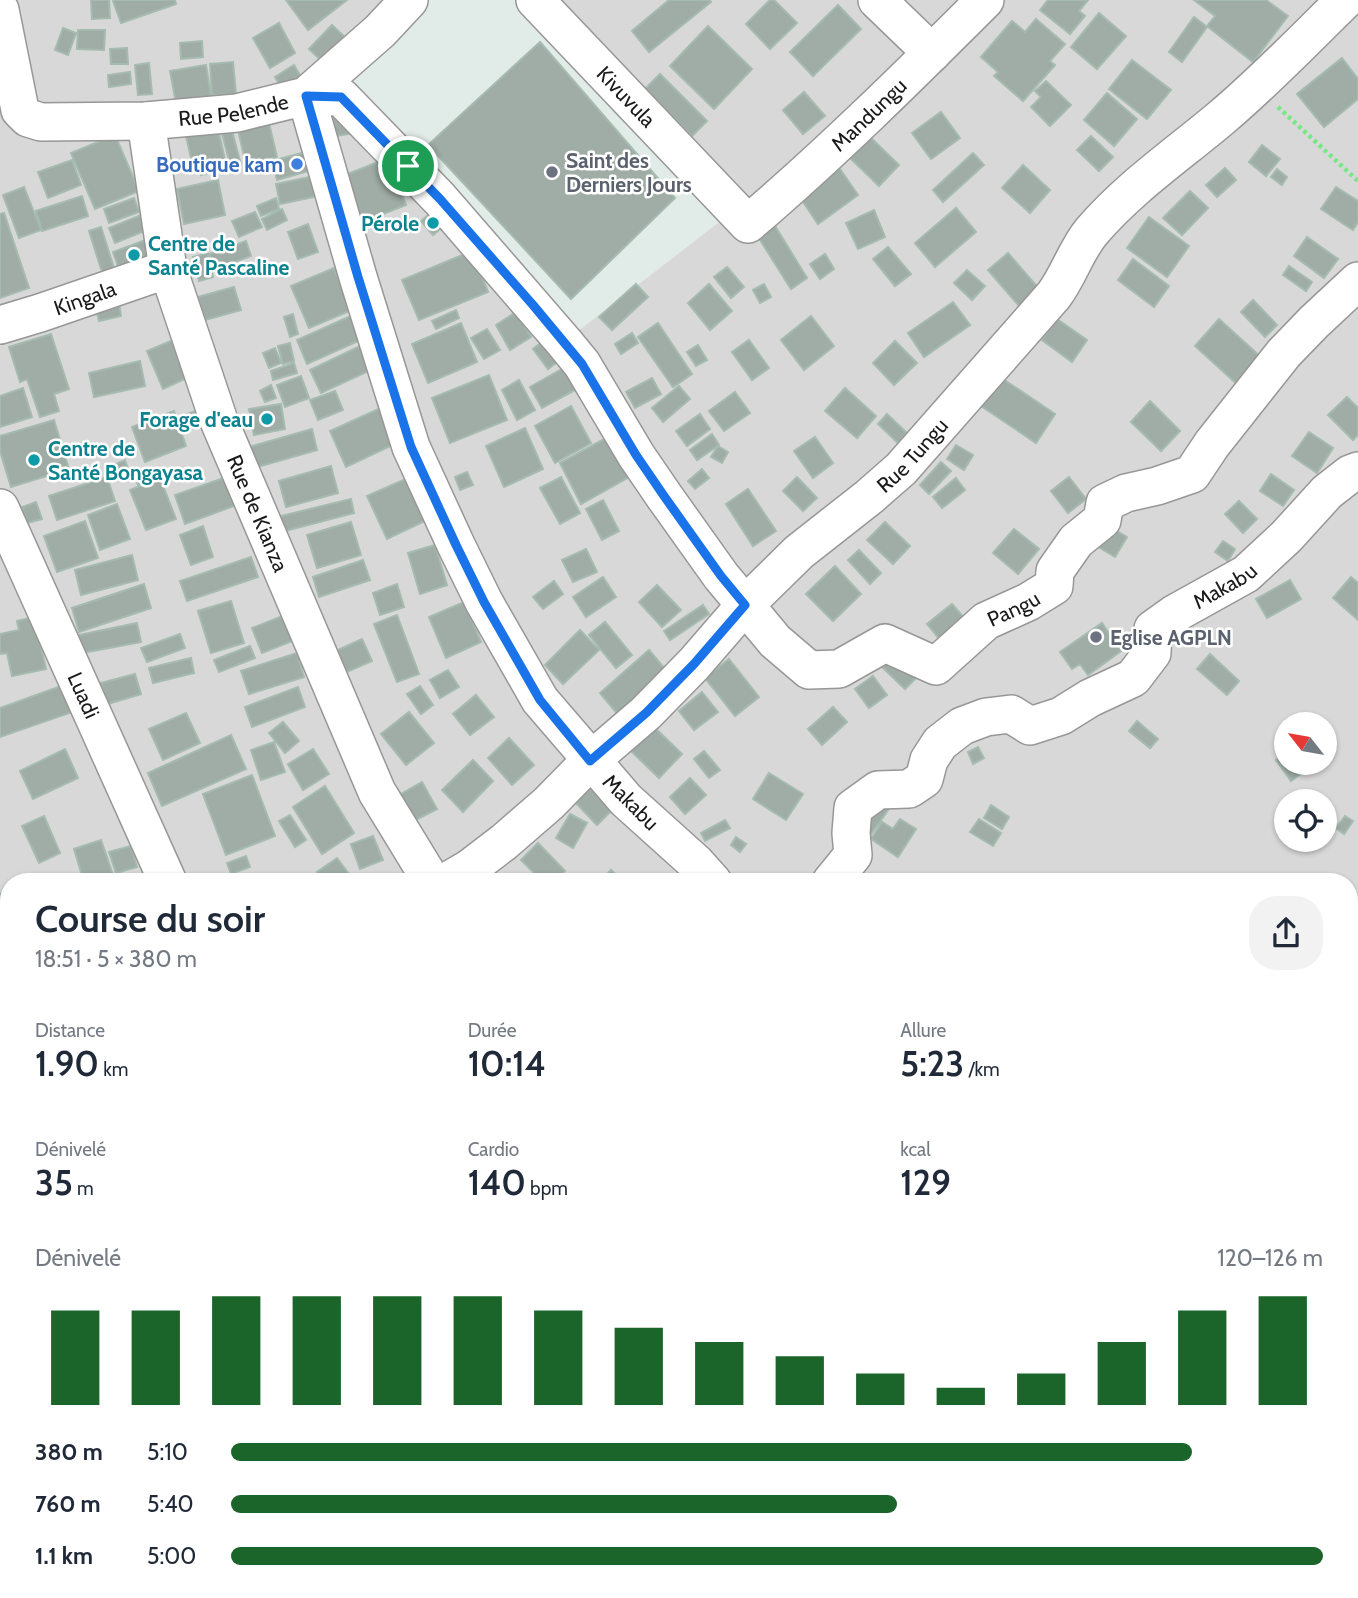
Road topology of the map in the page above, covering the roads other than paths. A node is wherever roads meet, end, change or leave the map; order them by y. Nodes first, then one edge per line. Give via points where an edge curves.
1 (409, 0) edge
2 (535, 0) edge
3 (877, 0) edge
4 (985, 0) edge
5 (1345, 0) edge
6 (0, 10) edge
7 (932, 53) junction
8 (306, 96) junction
9 (146, 121) junction
10 (748, 224) joint
11 (168, 269) junction
12 (1358, 281) edge
13 (0, 325) edge
14 (1358, 471) edge
15 (0, 508) edge
16 (745, 605) junction
17 (590, 761) junction
18 (164, 873) edge
19 (426, 873) edge
20 (461, 873) edge
21 (705, 873) edge
22 (838, 873) edge

1 - 8 street, Rue Pelende
2 - 10 street, Kivuvula
3 - 7 street
4 - 7 street, Mandungu
5 - 16 street, Rue Tungu via 1257,88 1120,201 1090,234 1054,295 901,469 799,552
6 - 9 street, Rue Pelende via 20,110 28,118 41,122
7 - 10 street, Mandungu
8 - 9 street, Rue Pelende via 237,113
8 - 16 street via 341,97 440,199 533,305 582,364 636,455
8 - 17 street, Makabu via 411,447 484,602 540,700
9 - 11 street, Rue de Kianza
11 - 13 street, Kingala
11 - 19 street, Rue de Kianza via 219,421 355,741 377,792
12 - 16 street, Pangu via 1284,353 1192,474 1105,503 1102,520 1076,541 1055,571 1054,586 986,621 936,666 885,643 839,669 809,670 775,641
14 - 22 street, Makabu via 1327,492 1246,574 1153,629 1152,653 1133,678 1061,716 1030,726 1010,714 962,726 940,743 924,779 909,789 878,790 853,808 853,855
15 - 18 street, Luadi
16 - 17 street, Rue Tungu via 646,713
17 - 20 street, Rue Tungu via 549,803
17 - 21 street, Makabu

